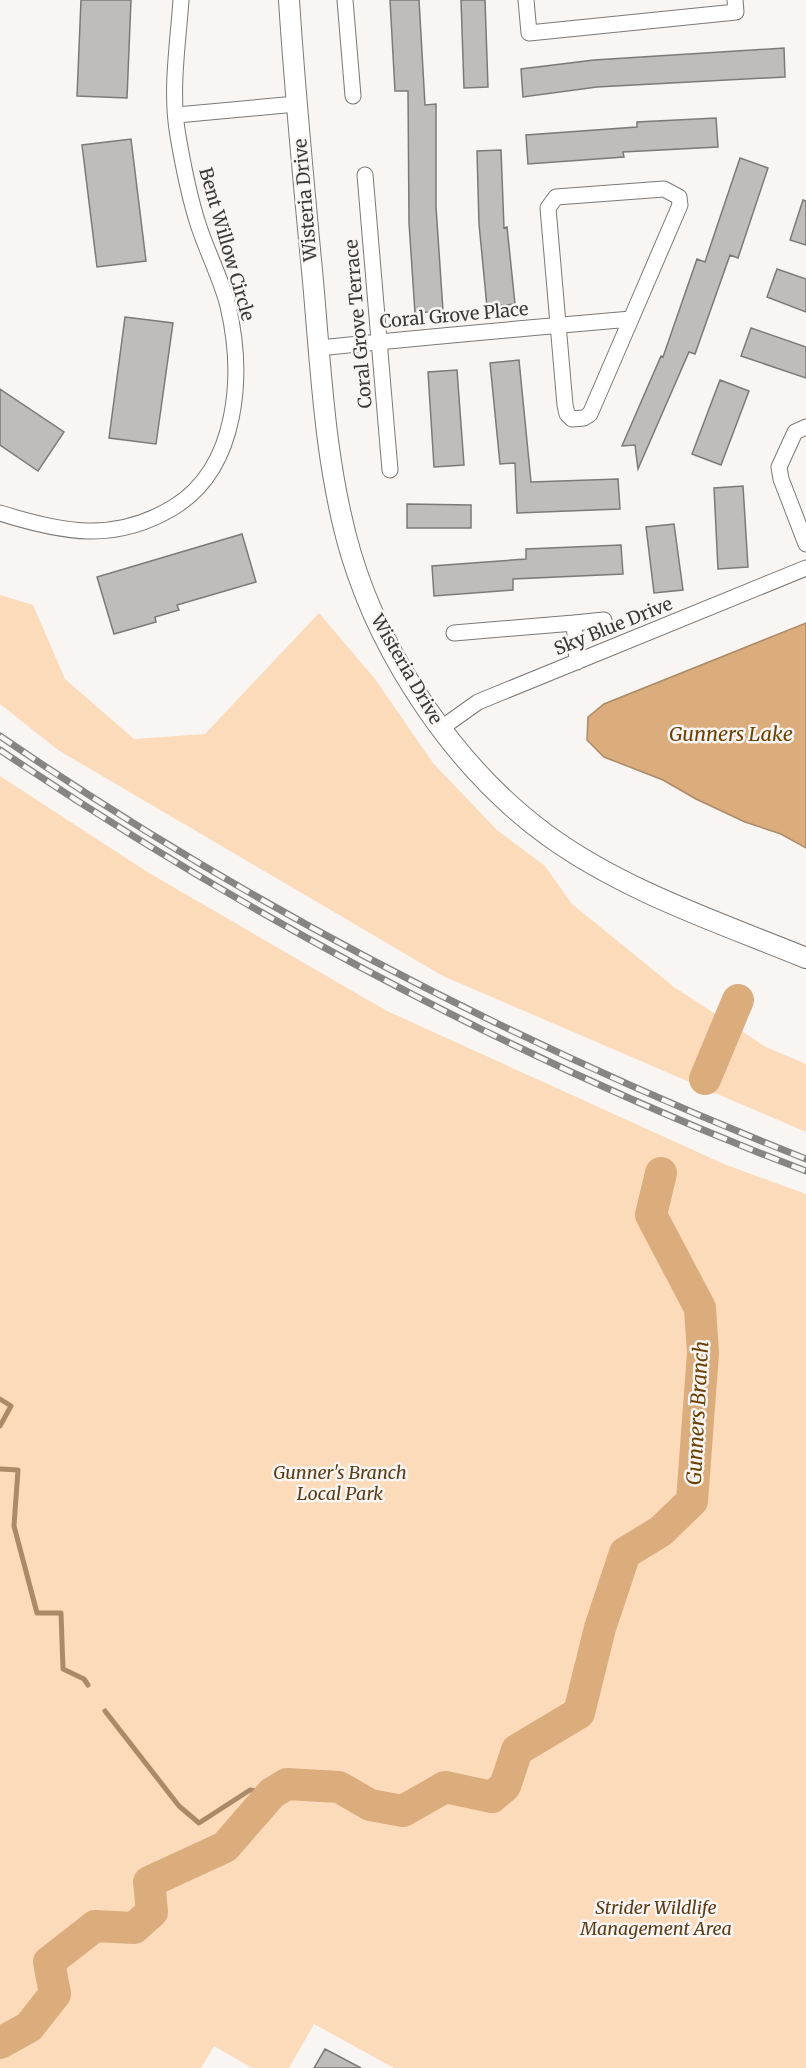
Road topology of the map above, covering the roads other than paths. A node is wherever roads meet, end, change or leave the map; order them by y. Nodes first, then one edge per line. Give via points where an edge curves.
1 (181, 0) edge
2 (288, 0) edge
3 (345, 0) edge
4 (526, 0) edge
5 (735, 0) edge
6 (353, 96) dead end
7 (296, 104) junction
8 (177, 115) junction
9 (365, 176) dead end
10 (631, 319) junction
11 (556, 325) junction
12 (379, 341) junction
13 (319, 348) junction
14 (806, 427) edge
15 (390, 470) dead end
16 (0, 513) edge
17 (806, 544) edge
18 (806, 567) edge
19 (604, 620) dead end
20 (574, 623) junction
21 (454, 633) dead end
22 (577, 662) junction
23 (440, 729) junction
24 (806, 958) edge

1 - 8 street, Bent Willow Circle
2 - 7 street, Wisteria Drive
3 - 6 street
4 - 5 street via 529,33 736,12
7 - 8 street
7 - 13 street, Wisteria Drive
8 - 16 street, Bent Willow Circle via 184,171 198,225 227,305 233,339 235,387 219,460 209,477 187,499 133,527 106,532 58,530
9 - 12 street, Coral Grove Terrace
10 - 11 street, Coral Grove Place
10 - 11 street, Coral Grove Place via 590,414 572,419 567,414
10 - 11 street, Coral Grove Place via 680,205 679,197 664,189 556,197 551,202 548,208
11 - 12 street, Coral Grove Place
12 - 13 street, Coral Grove Place
12 - 15 street, Coral Grove Terrace
13 - 23 street, Wisteria Drive via 334,479 351,554 379,626
14 - 17 street via 795,432 779,467
18 - 22 street, Sky Blue Drive
19 - 20 street
20 - 21 street
20 - 22 street
22 - 23 street, Sky Blue Drive via 478,702
23 - 24 street, Wisteria Drive via 489,784 545,834 586,861 651,895

